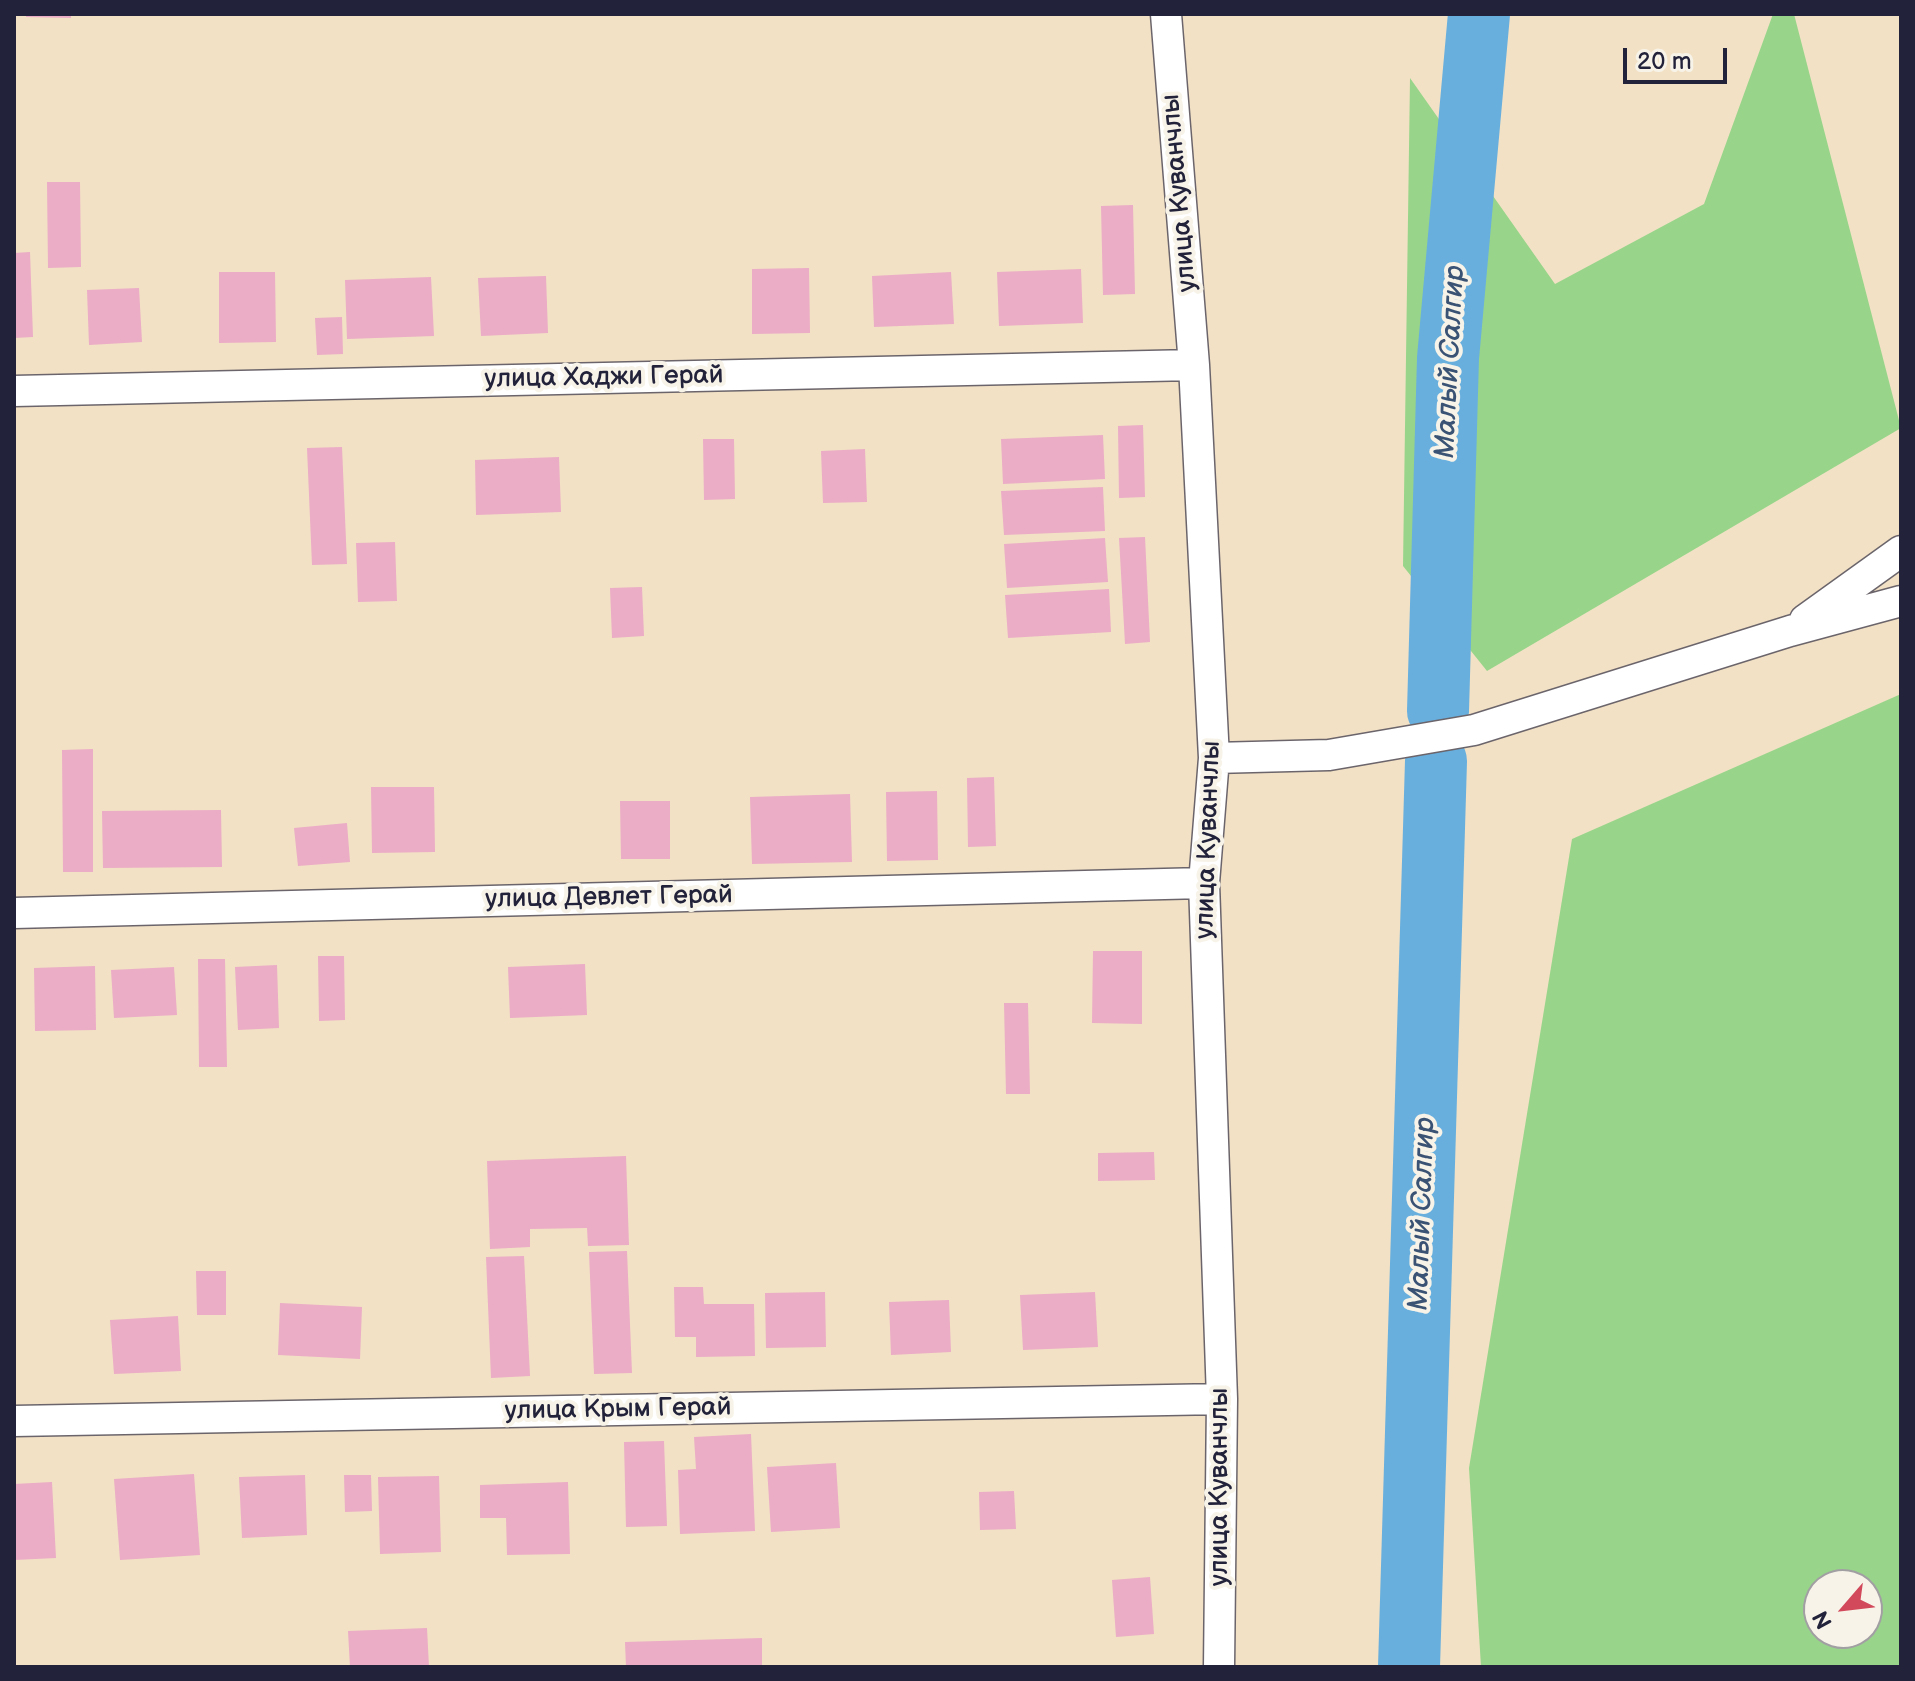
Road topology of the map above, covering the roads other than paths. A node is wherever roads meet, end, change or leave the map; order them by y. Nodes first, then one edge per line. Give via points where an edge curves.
1 (1166, 14) edge
2 (1194, 365) junction
3 (14, 391) edge
4 (1901, 551) edge
5 (1901, 601) edge
6 (1790, 631) junction
7 (1214, 758) junction
8 (1204, 883) junction
9 (14, 913) edge
10 (1222, 1399) junction
11 (14, 1421) edge
12 (1219, 1667) edge

1 - 2 street, улица Куванчлы
2 - 3 street, улица Хаджи Герай
2 - 7 street, улица Куванчлы
4 - 6 street
5 - 6 street
6 - 7 street via 1474,730 1329,755
7 - 8 street, улица Куванчлы
8 - 9 street, улица Девлет Герай
8 - 10 street, улица Куванчлы
10 - 11 street, улица Крым Герай
10 - 12 street, улица Куванчлы

